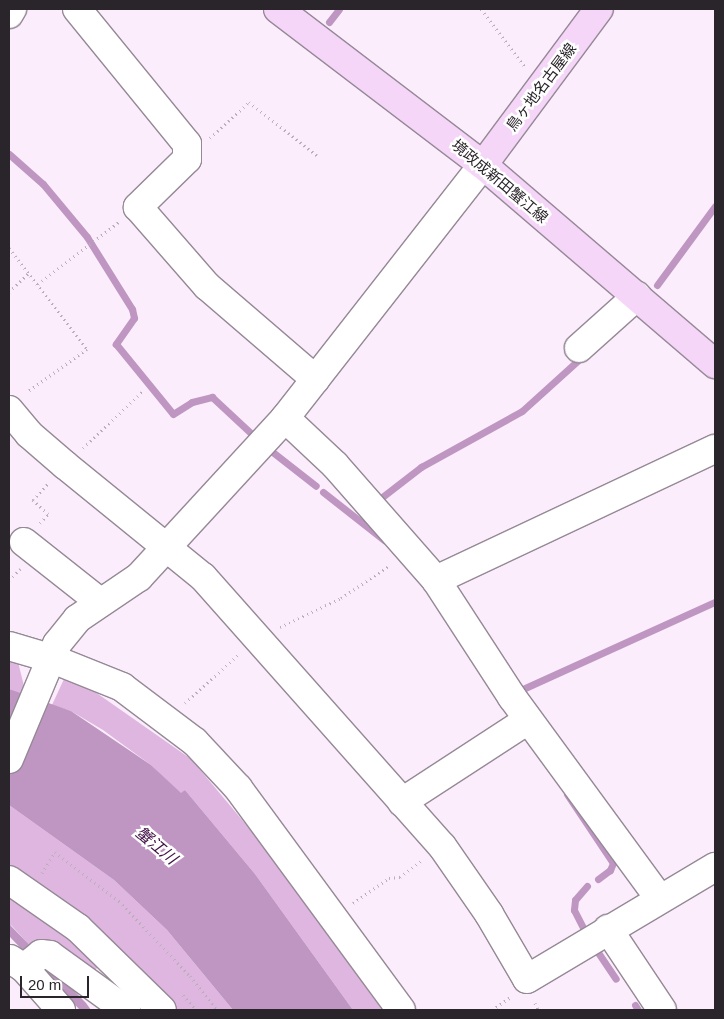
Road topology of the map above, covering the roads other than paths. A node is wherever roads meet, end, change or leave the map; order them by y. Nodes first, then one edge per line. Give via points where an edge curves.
1 (12, 9) edge
2 (77, 9) edge
3 (278, 9) edge
4 (599, 9) edge
5 (9, 14) edge
6 (483, 164) junction
7 (637, 296) junction
8 (579, 348) dead end
9 (715, 364) edge
10 (315, 379) junction
11 (17, 402) edge
12 (285, 418) junction
13 (715, 449) edge
14 (24, 542) dead end
15 (169, 547) junction
16 (436, 580) junction
17 (100, 602) junction
18 (9, 646) edge
19 (47, 665) junction
20 (528, 720) junction
21 (9, 759) edge
22 (402, 802) junction
23 (715, 868) edge
24 (9, 880) edge
25 (660, 899) junction
26 (608, 929) junction
27 (26, 961) edge
28 (61, 1010) edge
29 (126, 1010) edge
30 (162, 1010) edge
31 (401, 1010) edge
32 (662, 1010) edge

1 - 5 street
2 - 10 street via 186,144 187,159 138,207 207,286
3 - 6 main road, 境政成新田蟹江線
4 - 6 main road, 鳥ヶ地名古屋線
6 - 7 main road, 境政成新田蟹江線
6 - 10 street
7 - 8 street
7 - 9 main road, 境政成新田蟹江線
10 - 12 street
11 - 15 street via 29,434
12 - 15 street
12 - 16 street via 335,465
13 - 16 street
14 - 17 street
15 - 17 street via 139,577
15 - 22 street via 203,577
16 - 20 street
17 - 19 street via 77,619 57,644
18 - 19 street
19 - 21 street
19 - 31 street via 122,687 195,742 238,788
20 - 22 street
20 - 25 street
22 - 26 street via 442,846 489,914 527,979
23 - 25 street
24 - 30 street via 78,928
25 - 26 street
26 - 32 street
27 - 28 street
27 - 29 street via 50,955

